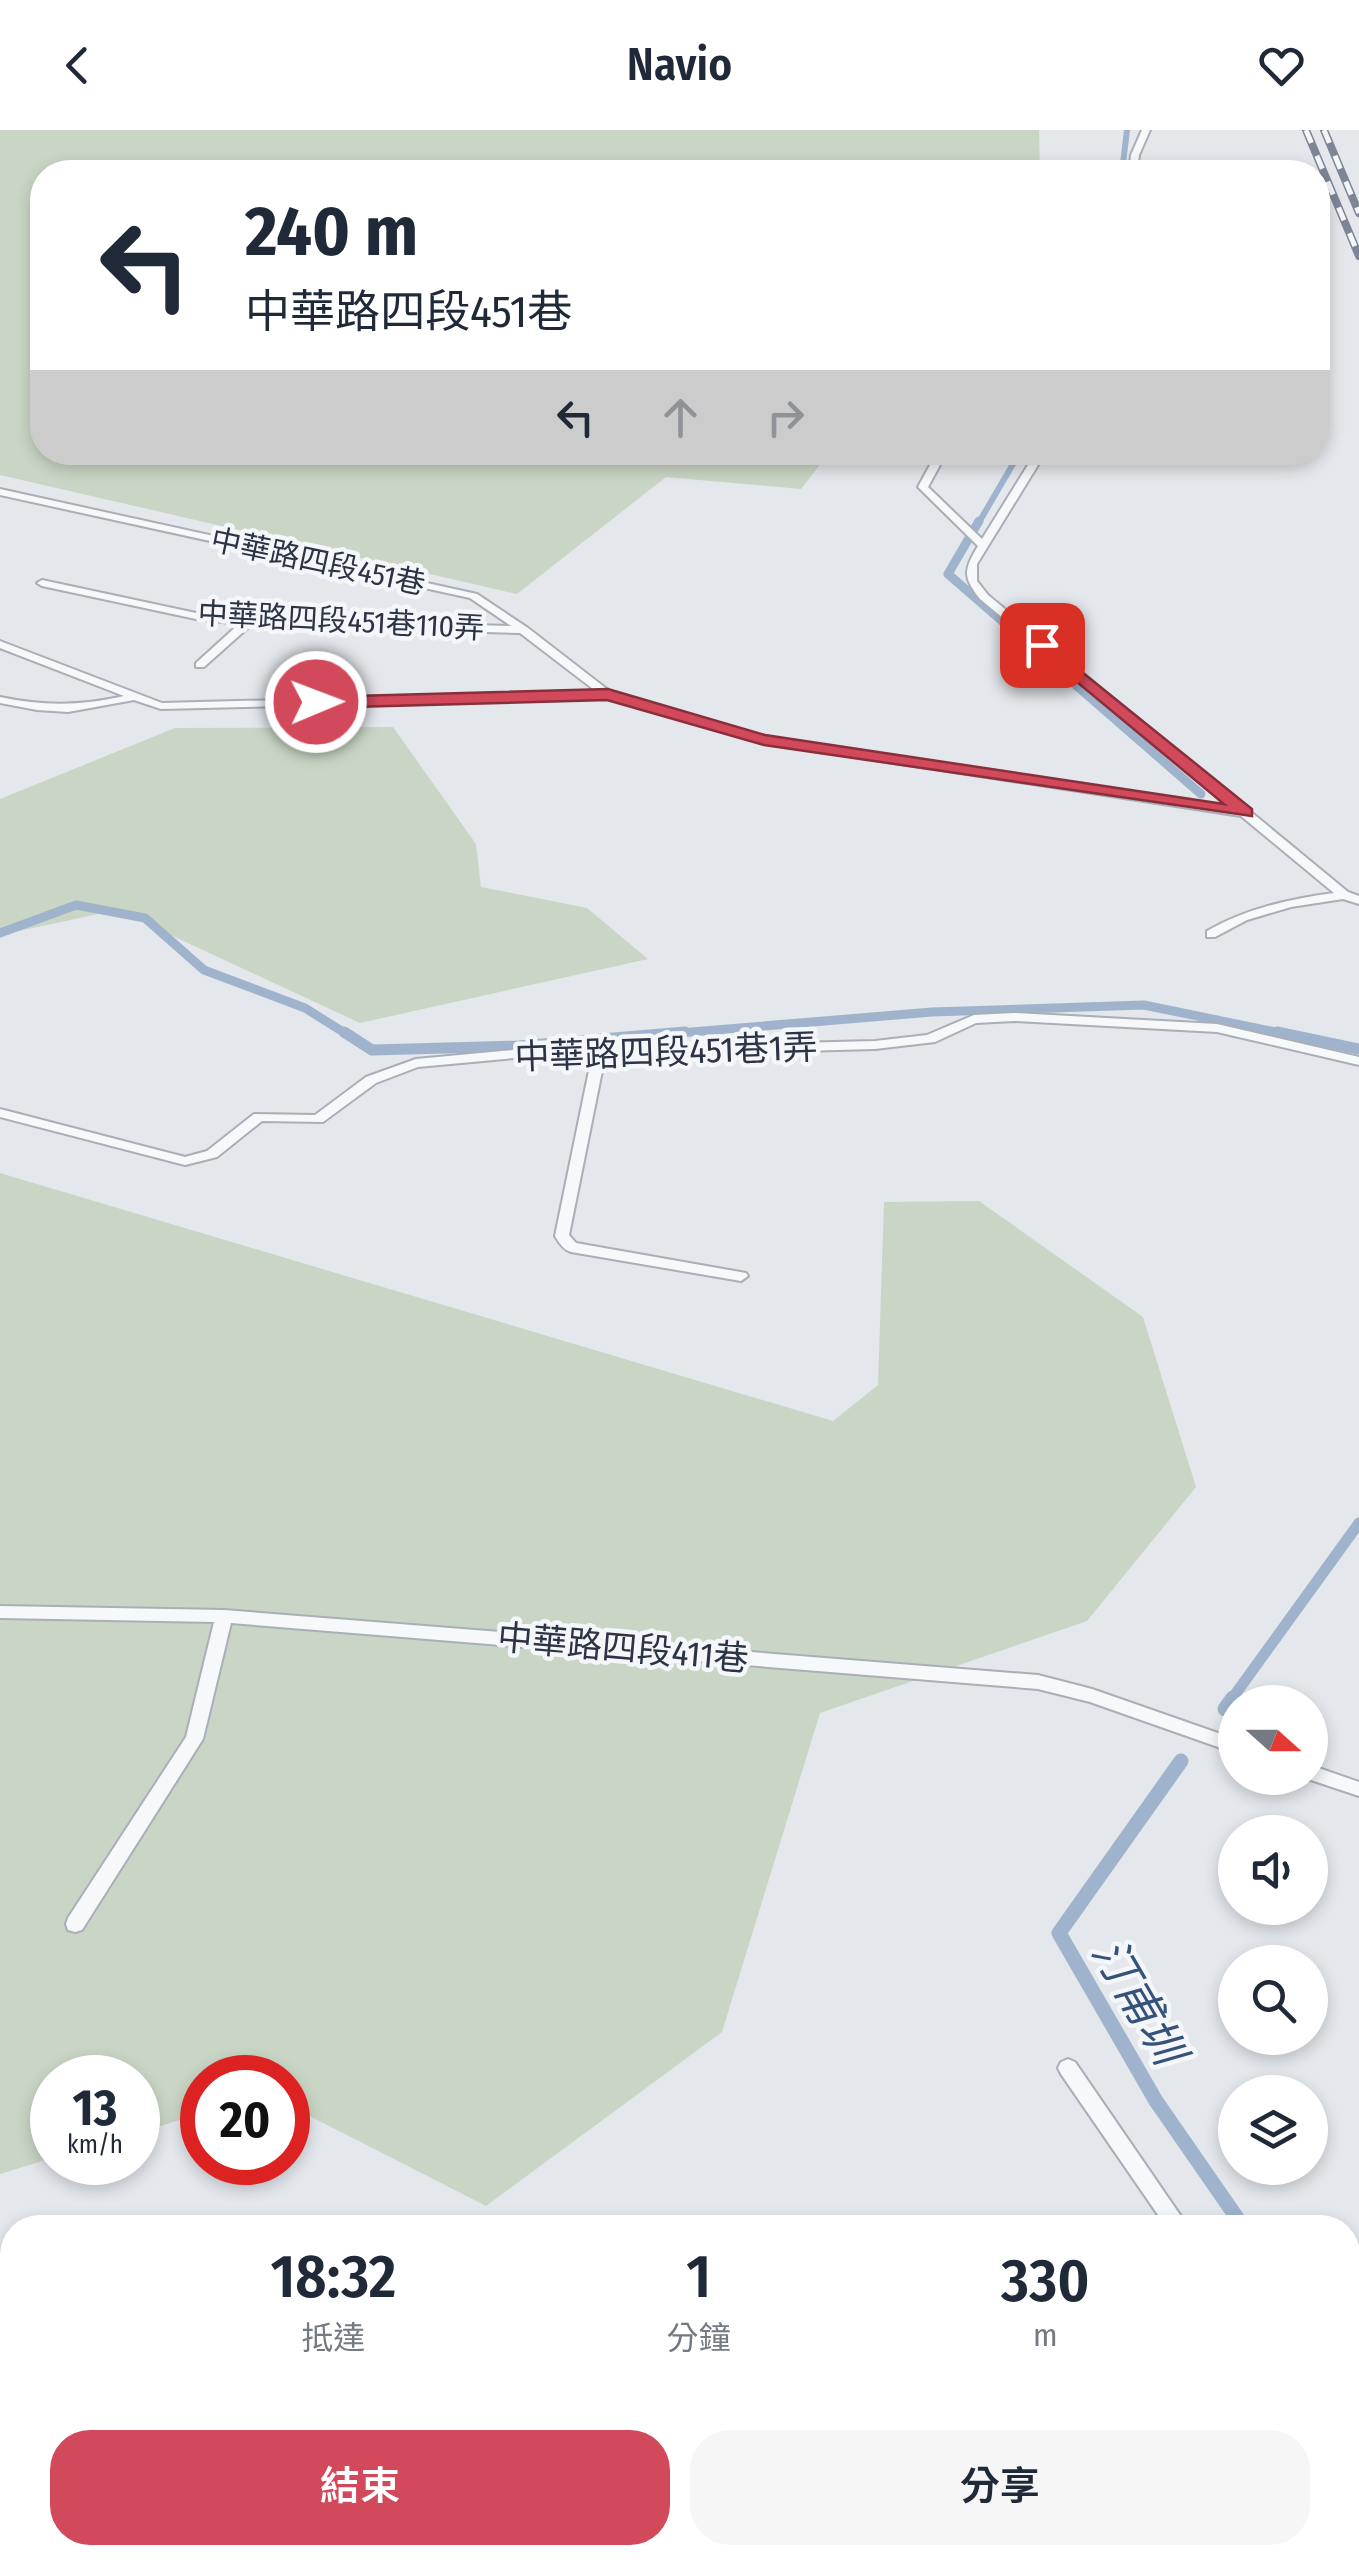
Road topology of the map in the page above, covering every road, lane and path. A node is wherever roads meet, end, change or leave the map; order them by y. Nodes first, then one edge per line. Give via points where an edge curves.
1 (1146, 130) edge
2 (1134, 160) edge
3 (935, 465) edge
4 (1032, 465) edge
5 (0, 492) edge
6 (983, 546) junction
7 (42, 583) dead end
8 (248, 622) junction
9 (524, 630) junction
10 (0, 644) edge
11 (200, 665) dead end
12 (608, 694) junction
13 (134, 696) junction
14 (0, 700) edge
15 (1246, 812) junction
16 (1344, 895) junction
17 (1359, 900) edge
18 (1211, 934) dead end
19 (599, 1053) junction
20 (1359, 1061) edge
21 (0, 1113) edge
22 (741, 1276) dead end
23 (0, 1612) edge
24 (224, 1616) junction
25 (1218, 1740) edge
26 (1328, 1779) edge
27 (1359, 1790) edge
28 (74, 1924) dead end
29 (1068, 2068) dead end
30 (1171, 2215) edge

1 - 2 lane
3 - 6 lane via 923,487
4 - 6 lane
5 - 9 lane, 中華路四段451巷 via 473,596
6 - 15 lane via 972,564 972,581 984,597
7 - 8 lane, 中華路四段451巷110弄
8 - 9 lane, 中華路四段451巷110弄
8 - 11 lane
9 - 12 lane, 中華路四段451巷
10 - 13 lane, 中華路四段451巷
12 - 13 lane, 中華路四段451巷 via 161,706
12 - 15 lane, 中華路四段451巷 via 764,740
13 - 14 lane via 84,710 47,711
15 - 16 lane
16 - 17 lane
16 - 18 lane via 1288,902
19 - 20 lane, 中華路四段451巷1弄 via 876,1045 930,1039 974,1019 1014,1016 1217,1028
19 - 21 lane, 中華路四段451巷1弄 via 416,1064 370,1080 318,1119 258,1117 212,1154 185,1161
19 - 22 lane via 562,1236 571,1247
23 - 24 lane, 中華路四段411巷
24 - 25 lane, 中華路四段411巷 via 1038,1682
24 - 28 lane via 194,1739
26 - 27 lane
29 - 30 lane

